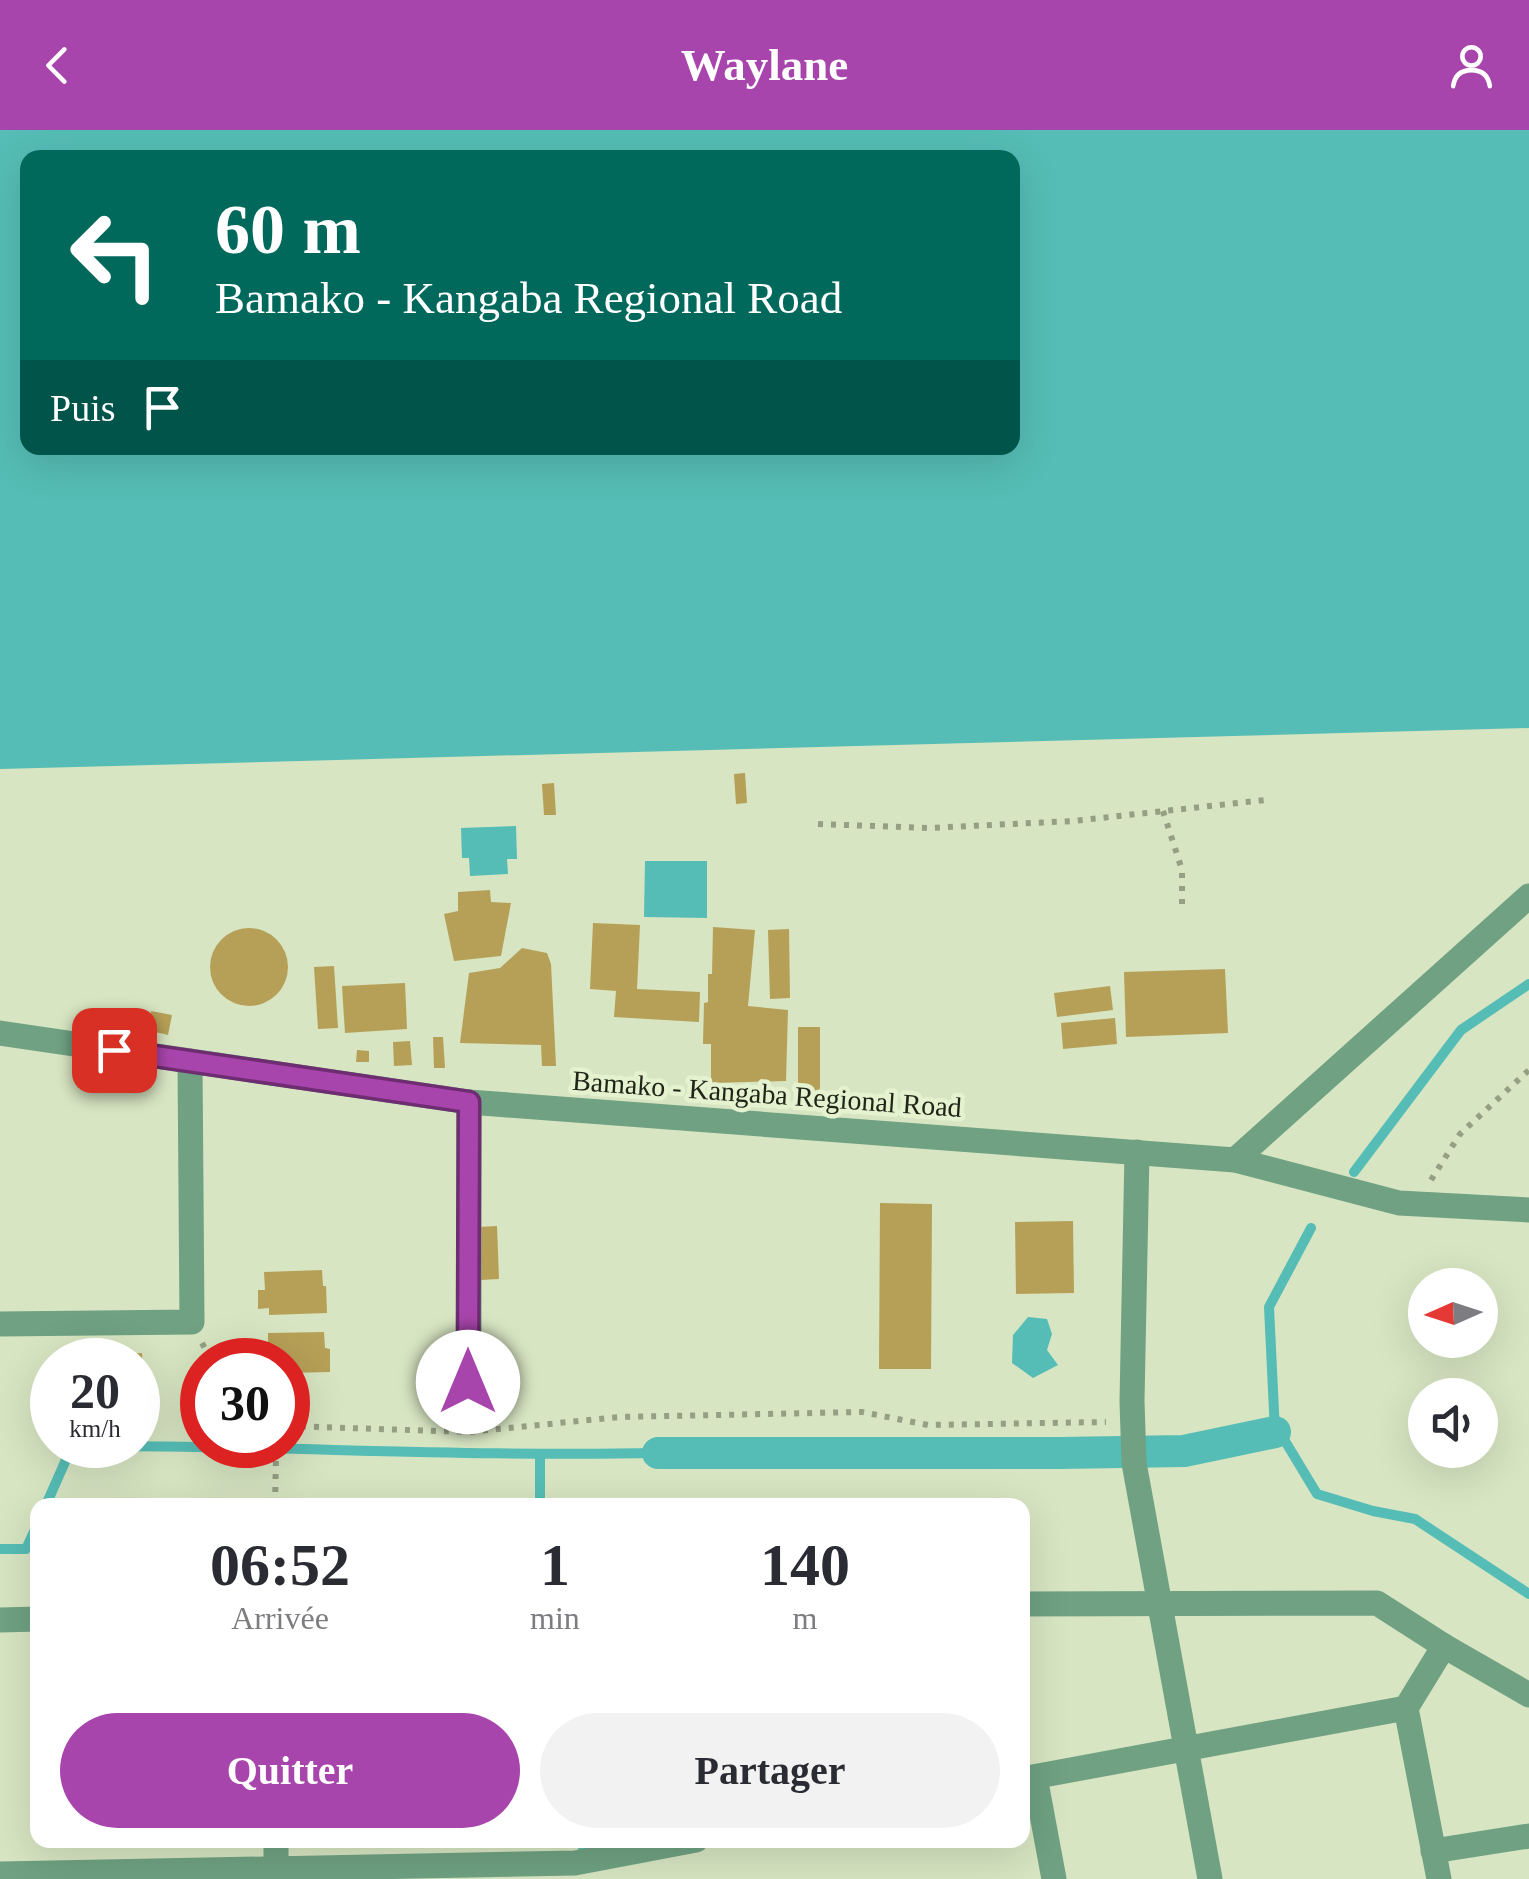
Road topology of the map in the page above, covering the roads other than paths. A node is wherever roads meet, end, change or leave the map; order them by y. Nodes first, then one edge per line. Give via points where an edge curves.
1 (1529, 896) edge
2 (0, 1033) edge
3 (190, 1061) junction
4 (469, 1102) junction
5 (1137, 1152) junction
6 (1235, 1160) junction
7 (1529, 1210) edge
8 (0, 1324) edge
9 (468, 1382) dead end
10 (1159, 1602) junction
11 (1030, 1604) edge
12 (0, 1620) edge
13 (30, 1620) edge
14 (1444, 1646) junction
15 (1529, 1694) edge
16 (1406, 1708) junction
17 (1186, 1749) junction
18 (1030, 1778) edge
19 (1030, 1782) edge
20 (1529, 1836) edge
21 (276, 1848) edge
22 (654, 1848) edge
23 (1433, 1851) junction
24 (606, 1857) junction
25 (575, 1860) edge
26 (0, 1874) edge
27 (276, 1874) edge
28 (624, 1879) edge
29 (1054, 1879) edge
30 (1210, 1879) edge
31 (1438, 1879) edge

1 - 6 street
2 - 3 street, Bamako - Kangaba Regional Road
3 - 4 street, Bamako - Kangaba Regional Road
3 - 8 street via 192,1322
4 - 5 street, Bamako - Kangaba Regional Road
4 - 9 street
5 - 6 street, Bamako - Kangaba Regional Road
5 - 10 street via 1134,1464
6 - 7 street, Bamako - Kangaba Regional Road via 1391,1202
10 - 11 street
10 - 14 street via 1377,1603
10 - 17 street
12 - 13 street
14 - 15 street
14 - 16 street
16 - 17 street
16 - 23 street
17 - 18 street
17 - 30 street
19 - 29 street
20 - 23 street
21 - 27 street
22 - 24 street
23 - 31 street
24 - 25 street
24 - 28 street
25 - 27 street
26 - 27 street

